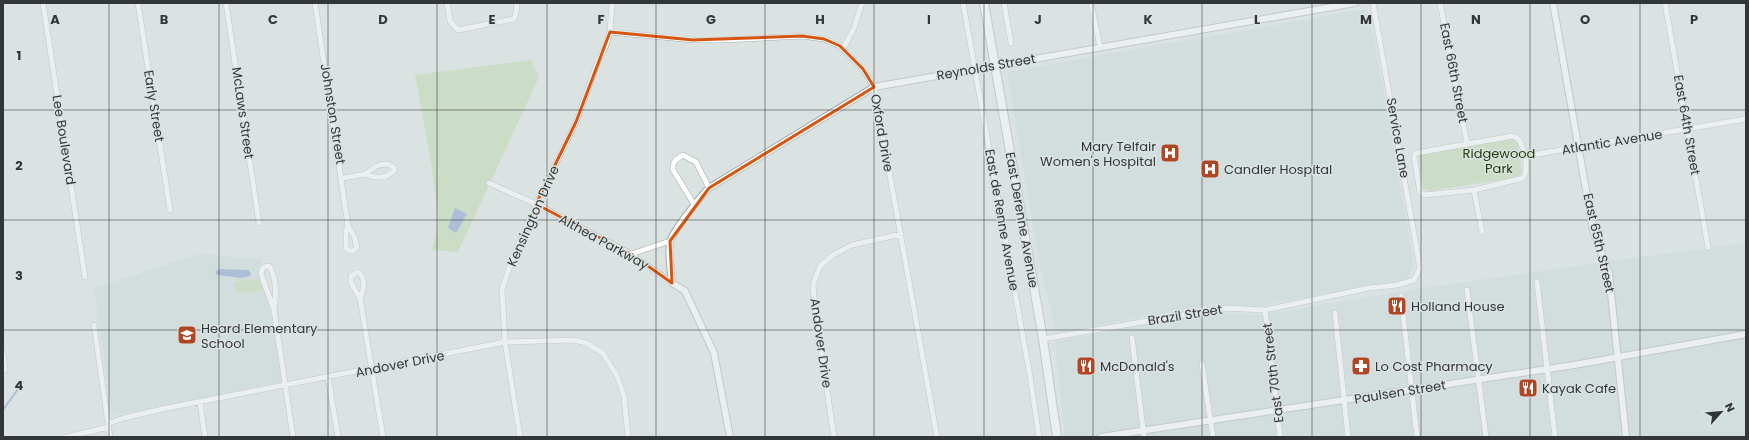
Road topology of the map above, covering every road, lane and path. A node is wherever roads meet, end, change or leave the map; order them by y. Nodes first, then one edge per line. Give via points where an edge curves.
1 (43, 3) edge
2 (138, 3) edge
3 (226, 3) edge
4 (316, 3) edge
5 (447, 3) edge
6 (517, 3) edge
7 (612, 3) edge
8 (862, 3) edge
9 (963, 3) edge
10 (984, 3) edge
11 (1004, 3) edge
12 (1092, 3) edge
13 (1355, 3) edge
14 (1374, 3) edge
15 (1440, 3) edge
16 (1554, 3) edge
17 (1665, 3) edge
18 (1334, 5) edge
19 (610, 32) junction
20 (1011, 43) dead end
21 (1100, 47) junction
22 (843, 49) junction
23 (995, 65) junction
24 (974, 70) junction
25 (874, 87) junction
26 (1746, 119) edge
27 (1687, 129) junction
28 (1467, 143) junction
29 (1578, 147) junction
30 (1525, 156) junction
31 (366, 174) junction
32 (342, 178) junction
33 (489, 183) dead end
34 (709, 188) junction
35 (1474, 190) junction
36 (536, 204) junction
37 (694, 204) junction
38 (170, 210) dead end
39 (259, 223) dead end
40 (348, 226) dead end
41 (1482, 232) dead end
42 (901, 234) junction
43 (670, 241) junction
44 (1708, 247) dead end
45 (631, 254) junction
46 (1417, 273) joint
47 (85, 277) dead end
48 (1537, 282) dead end
49 (672, 283) junction
50 (1467, 290) dead end
51 (1401, 296) dead end
52 (360, 298) dead end
53 (274, 310) junction
54 (1265, 310) junction
55 (1335, 313) dead end
56 (94, 324) dead end
57 (1746, 334) edge
58 (1132, 338) dead end
59 (1043, 339) junction
60 (505, 342) junction
61 (3, 354) edge
62 (1619, 357) junction
63 (1202, 364) dead end
64 (373, 369) junction
65 (1547, 369) junction
66 (6, 370) dead end
67 (328, 377) junction
68 (1479, 380) junction
69 (285, 386) junction
70 (1412, 390) junction
71 (1344, 400) junction
72 (200, 402) junction
73 (1277, 410) junction
74 (1211, 420) junction
75 (109, 425) junction
76 (1144, 434) edge
77 (66, 437) edge
78 (110, 437) edge
79 (205, 437) edge
80 (293, 437) edge
81 (338, 437) edge
82 (383, 437) edge
83 (520, 437) edge
84 (628, 437) edge
85 (730, 437) edge
86 (834, 437) edge
87 (937, 437) edge
88 (1039, 437) edge
89 (1057, 437) edge
90 (1101, 437) edge
91 (1213, 437) edge
92 (1280, 437) edge
93 (1348, 437) edge
94 (1417, 437) edge
95 (1486, 437) edge
96 (1555, 437) edge
97 (1626, 437) edge

1 - 47 street, Lee Boulevard
2 - 38 street, Early Street
3 - 39 street, McLaws Street
4 - 32 street, Johnston Street
5 - 6 street via 450,21 458,30 514,19
7 - 19 street, Kensington Drive
8 - 22 street via 854,28
9 - 24 street, East de Renne Avenue
10 - 23 highway, East Derenne Avenue
11 - 20 street
12 - 21 street
13 - 18 street, Reynolds Street
14 - 46 street, Service Lane via 1420,268
15 - 28 street, East 66th Street
16 - 29 street, East 65th Street
17 - 27 street, East 64th Street
18 - 21 street, Reynolds Street
19 - 22 street, Oxford Drive via 693,40 802,36 824,39
19 - 36 street, Kensington Drive via 576,122
21 - 23 street, Reynolds Street
22 - 25 street, Oxford Drive via 863,69
23 - 24 street, Reynolds Street
23 - 59 highway, East Derenne Avenue
24 - 25 street, Reynolds Street
24 - 88 street, East de Renne Avenue
25 - 34 street, Reynolds Street
25 - 42 street, Oxford Drive
26 - 27 street, Atlantic Avenue
27 - 29 street, Atlantic Avenue
27 - 44 street, East 64th Street
28 - 30 street via 1518,137
28 - 35 street via 1416,153 1414,156 1420,192 1424,195
29 - 30 street, Atlantic Avenue
29 - 62 street, East 65th Street via 1593,230 1609,274
30 - 35 street via 1526,174 1523,178
31 - 31 street via 384,176 392,173 394,168 383,164 372,168
31 - 32 street
32 - 40 street, Johnston Street
33 - 36 street, Althea Parkway
34 - 37 street, Reynolds Street
34 - 37 street via 696,162 683,155 676,159 672,164 672,170
35 - 41 street
36 - 45 street, Althea Parkway
36 - 60 street, Kensington Drive via 502,290
37 - 43 street, Reynolds Street
42 - 86 street, Andover Drive via 852,245 833,255 820,266 813,285
42 - 87 street, Oxford Drive
43 - 45 street
43 - 49 street
45 - 49 street, Althea Parkway
46 - 54 street, Brazil Street via 1414,280 1397,285 1369,288
48 - 65 street
49 - 85 street, Althea Parkway via 685,291 714,353
50 - 68 street
51 - 70 street
52 - 64 street
53 - 53 street via 273,274 269,266 264,266 261,274
53 - 69 street
54 - 59 street, Brazil Street via 1223,308
54 - 73 street, East 70th Street
55 - 71 street
56 - 75 street
57 - 62 street, Paulsen Street
58 - 76 street
59 - 89 highway, East Derenne Avenue
60 - 64 street, Andover Drive
60 - 83 street, Kensington Drive
60 - 84 street, Andover Drive via 574,340 586,343 603,353 617,376 624,396
61 - 66 street
62 - 65 street, Paulsen Street
62 - 97 street, East 65th Street
63 - 74 street
64 - 67 street, Andover Drive
64 - 82 street
65 - 68 street, Paulsen Street
65 - 96 street
67 - 69 street, Andover Drive
67 - 81 street
68 - 70 street, Paulsen Street
68 - 95 street
69 - 72 street, Andover Drive
69 - 80 street
70 - 71 street, Paulsen Street
70 - 94 street
71 - 73 street, Paulsen Street
71 - 93 street
72 - 75 street, Andover Drive via 140,414
72 - 79 street
73 - 74 street, Paulsen Street
73 - 92 street, East 70th Street
74 - 76 street, Paulsen Street
74 - 91 street
75 - 77 street, Andover Drive
75 - 78 street
76 - 90 street, Paulsen Street

